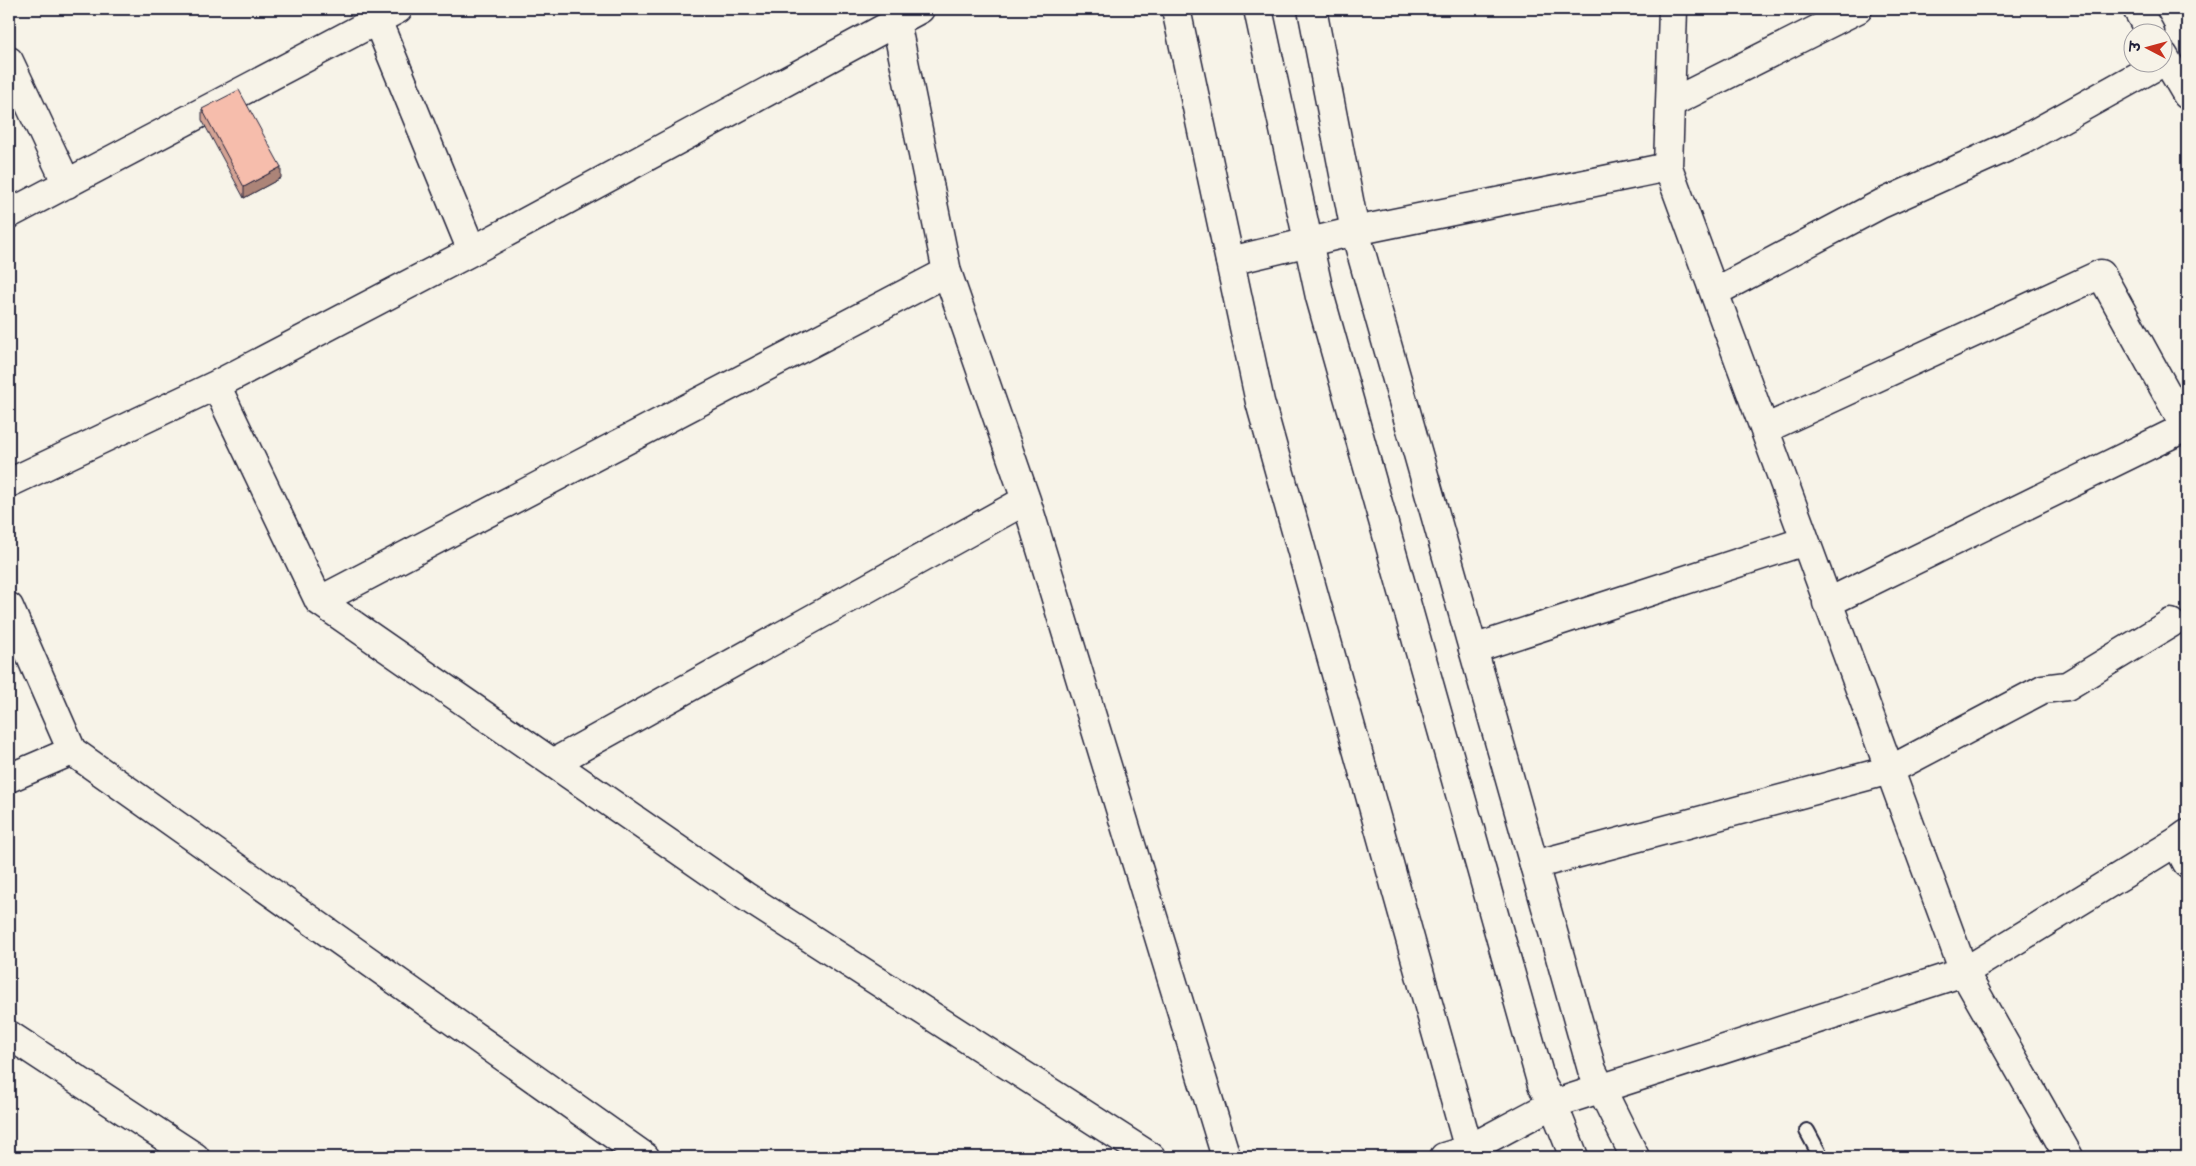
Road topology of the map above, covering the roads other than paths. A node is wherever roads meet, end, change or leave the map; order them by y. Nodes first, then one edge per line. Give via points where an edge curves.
1 (920, 9) edge
2 (1176, 9) edge
3 (1258, 9) edge
4 (1312, 9) edge
5 (1673, 9) edge
6 (1858, 9) edge
7 (2137, 9) edge
8 (388, 14) edge
9 (896, 22) junction
10 (2144, 22) edge
11 (9, 61) edge
12 (2143, 72) edge
13 (2172, 72) edge
14 (2187, 95) edge
15 (1671, 103) junction
16 (1668, 167) junction
17 (67, 184) junction
18 (9, 214) edge
19 (1355, 231) junction
20 (1308, 243) junction
21 (472, 251) junction
22 (1230, 261) junction
23 (947, 272) junction
24 (1715, 292) junction
25 (216, 385) junction
26 (2186, 428) edge
27 (1765, 429) junction
28 (9, 483) edge
29 (1026, 500) junction
30 (1806, 541) junction
31 (319, 601) junction
32 (1827, 602) junction
33 (9, 607) edge
34 (2171, 623) dead end
35 (1473, 648) junction
36 (72, 751) junction
37 (553, 763) junction
38 (1890, 770) junction
39 (9, 778) edge
40 (2183, 846) edge
41 (1534, 866) junction
42 (1964, 972) junction
43 (9, 1035) edge
44 (1601, 1088) junction
45 (1553, 1104) junction
46 (1807, 1131) dead end
47 (1460, 1155) edge
48 (195, 1157) edge
49 (645, 1157) edge
50 (1151, 1157) edge
51 (1226, 1157) edge
52 (1574, 1157) edge
53 (1635, 1157) edge
54 (1821, 1157) edge
55 (2069, 1157) edge

1 - 9 street
2 - 22 street
3 - 20 street
4 - 19 street
5 - 15 street
6 - 15 street
7 - 10 street
8 - 17 street
8 - 21 street
9 - 21 street
9 - 23 street
11 - 17 street
12 - 24 street via 2023,140 1881,204
13 - 14 street
15 - 16 street
16 - 19 street
16 - 24 street
17 - 18 street
19 - 20 street
19 - 35 street
20 - 22 street
20 - 45 street via 1322,306 1536,1066
21 - 25 street
22 - 47 street via 1260,402
23 - 29 street
23 - 31 street
24 - 27 street
25 - 28 street
25 - 31 street
26 - 27 street via 2101,274
26 - 32 street
27 - 30 street
29 - 37 street
29 - 51 street
30 - 32 street
30 - 35 street
31 - 37 street
32 - 38 street
33 - 36 street
34 - 38 street via 2067,686 2043,689
35 - 41 street
36 - 39 street
36 - 49 street
37 - 50 street via 746,896
38 - 41 street
38 - 42 street
40 - 42 street
41 - 44 street via 1592,1070
42 - 44 street
42 - 55 street
43 - 48 street
44 - 45 street
44 - 53 street
45 - 47 street
45 - 52 street
46 - 54 lane

